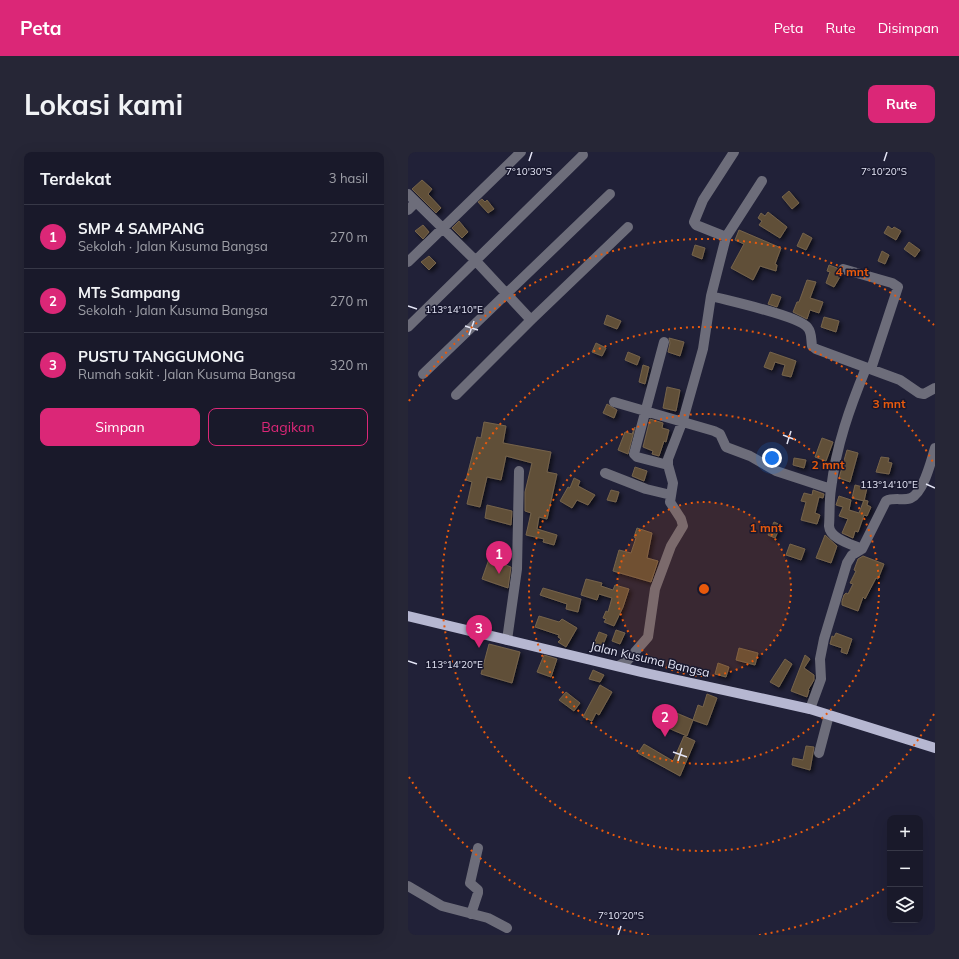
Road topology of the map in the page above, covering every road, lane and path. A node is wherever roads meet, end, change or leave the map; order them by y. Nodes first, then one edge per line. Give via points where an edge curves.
1 (521, 152) edge
2 (734, 152) edge
3 (583, 155) dead end
4 (762, 181) dead end
5 (408, 194) edge
6 (610, 194) dead end
7 (416, 202) junction
8 (408, 210) edge
9 (628, 227) dead end
10 (442, 228) junction
11 (726, 237) junction
12 (475, 260) junction
13 (408, 262) edge
14 (844, 268) dead end
15 (507, 294) junction
16 (711, 296) junction
17 (531, 320) junction
18 (408, 327) edge
19 (664, 342) dead end
20 (868, 368) junction
21 (423, 374) dead end
22 (935, 388) edge
23 (456, 395) dead end
24 (614, 402) dead end
25 (646, 411) junction
26 (683, 420) junction
27 (935, 448) edge
28 (668, 465) junction
29 (519, 471) dead end
30 (605, 473) dead end
31 (831, 489) junction
32 (670, 495) junction
33 (862, 549) junction
34 (408, 616) edge
35 (507, 640) junction
36 (618, 666) junction
37 (810, 709) junction
38 (828, 715) junction
39 (935, 748) edge
40 (819, 753) dead end
41 (478, 848) dead end
42 (408, 886) edge
43 (471, 914) junction
44 (507, 928) dead end

1 - 10 street
2 - 11 street via 703,200 694,222
3 - 12 street
4 - 11 street
5 - 7 street
6 - 15 street
7 - 8 street
7 - 10 street
9 - 17 street
10 - 12 street
10 - 13 street
11 - 16 street
12 - 15 street
12 - 18 street
14 - 20 street via 898,287
15 - 17 street
15 - 21 street
16 - 20 street via 793,319 807,326 814,348
16 - 26 street via 706,337
17 - 23 street
19 - 25 street
20 - 22 street via 900,380 915,392 922,394
20 - 31 street via 847,416 838,447
24 - 25 street
25 - 26 street
25 - 28 street via 634,454
26 - 28 street via 672,446
26 - 31 street via 718,432 726,447 750,456 776,471
27 - 33 street via 918,492 912,498 886,501
28 - 32 street via 672,477
29 - 35 street via 517,569
30 - 32 street via 646,489
31 - 33 street via 830,531 841,540
32 - 36 street via 670,503 683,526 670,546 655,589 648,637 627,661
33 - 37 street via 849,558 838,589 820,659 821,679
34 - 35 main road, Jalan Kusuma Bangsa
35 - 36 main road, Jalan Kusuma Bangsa
36 - 37 main road, Jalan Kusuma Bangsa
37 - 38 main road, Jalan Kusuma Bangsa
38 - 39 main road, Jalan Kusuma Bangsa
38 - 40 street
41 - 43 street via 470,883 478,893
42 - 43 street via 442,906
43 - 44 street via 488,918

